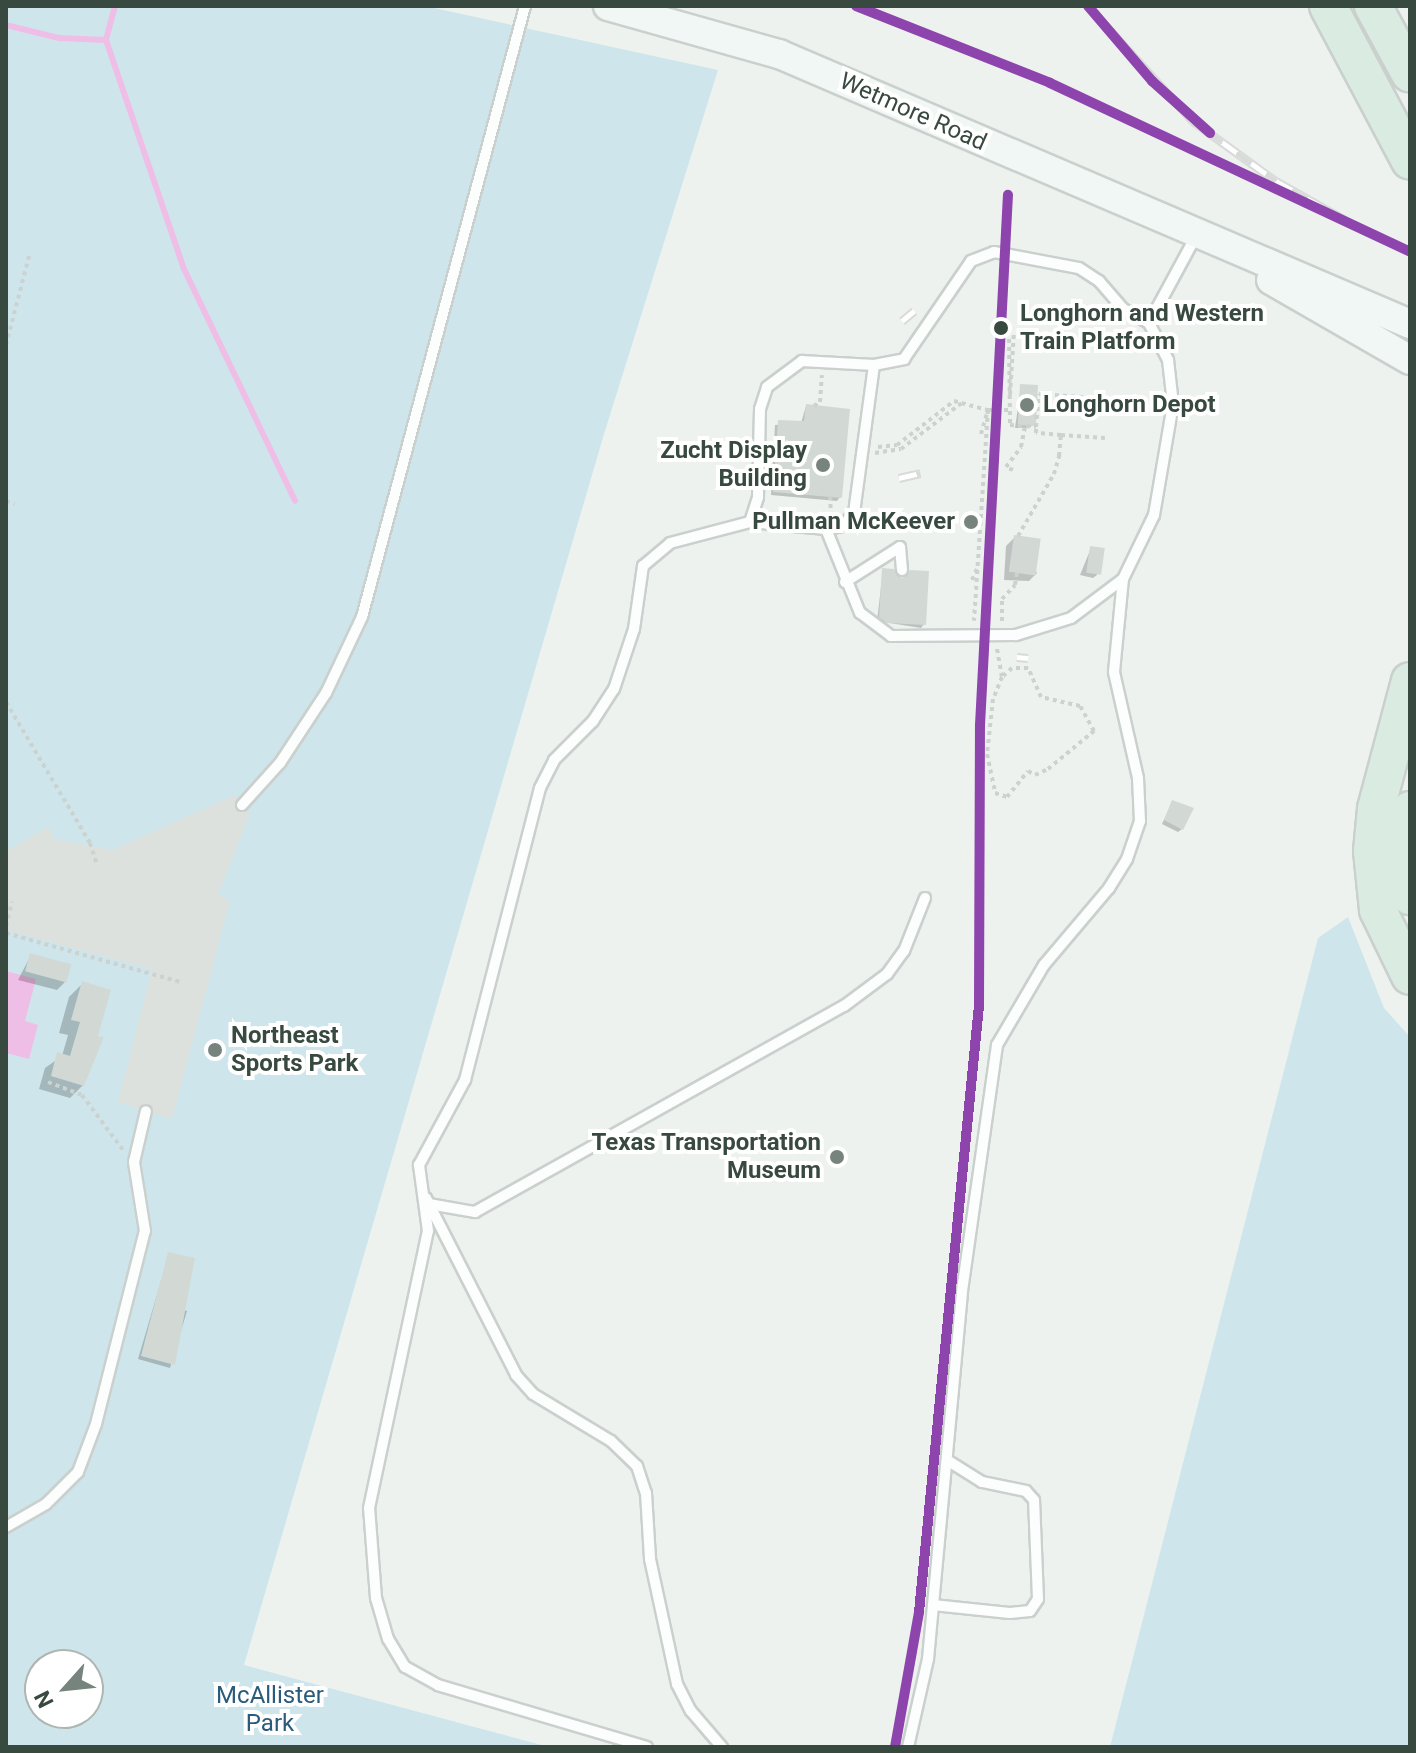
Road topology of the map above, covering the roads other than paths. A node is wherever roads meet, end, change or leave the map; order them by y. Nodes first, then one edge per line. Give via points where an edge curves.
1 (525, 6) edge
2 (608, 6) edge
3 (1328, 6) edge
4 (1373, 6) edge
5 (1410, 74) edge
6 (1410, 161) edge
7 (1203, 239) junction
8 (1149, 323) junction
9 (1410, 324) edge
10 (1410, 360) edge
11 (874, 365) junction
12 (750, 522) junction
13 (826, 529) junction
14 (902, 570) dead end
15 (1123, 579) junction
16 (845, 582) junction
17 (899, 624) dead end
18 (898, 637) junction
19 (1410, 681) edge
20 (242, 805) dead end
21 (1410, 810) edge
22 (1410, 896) edge
23 (925, 898) dead end
24 (1410, 976) edge
25 (146, 1111) dead end
26 (423, 1192) junction
27 (429, 1204) junction
28 (949, 1461) junction
29 (6, 1527) edge
30 (933, 1605) junction
31 (647, 1747) edge
32 (722, 1747) edge
33 (908, 1747) edge

1 - 20 lane via 362,617 326,693 280,763
2 - 7 main road, Wetmore Road via 779,54
3 - 6 highway
4 - 5 highway
7 - 8 lane
7 - 9 main road, Wetmore Road
7 - 10 main road, Wetmore Road
8 - 11 lane via 1123,309 1099,281 1079,268 994,252 971,261 904,359
8 - 15 lane via 1168,360 1172,418 1154,515
11 - 12 lane via 823,361 789,367 767,387 760,409 758,497
11 - 13 lane via 854,513 843,526
12 - 13 lane
12 - 26 lane via 670,543 643,566 629,652 614,689 593,721 554,760 540,788 465,1080 419,1165
13 - 16 lane
14 - 16 lane via 900,547
15 - 18 lane via 1071,618 1044,629
15 - 28 lane via 1114,672 1138,778 1140,821 1115,878 1044,965 997,1045 984,1107 963,1284
16 - 18 lane via 872,627
17 - 18 lane
19 - 24 highway via 1382,783 1372,851 1378,910
21 - 22 highway via 1402,849
23 - 27 lane via 904,951 887,974 844,1006 475,1212
25 - 29 lane via 134,1162 145,1231 96,1424 78,1472 46,1504
26 - 27 lane
26 - 31 lane via 428,1231 422,1267 369,1508 376,1598 388,1639 405,1667 438,1685
27 - 32 lane via 516,1375 533,1394 611,1441 637,1466 677,1684 691,1711
28 - 30 lane
28 - 30 lane via 982,1482 1026,1491 1034,1500 1041,1563 1038,1599 1030,1611 1010,1613
30 - 33 lane via 928,1659

